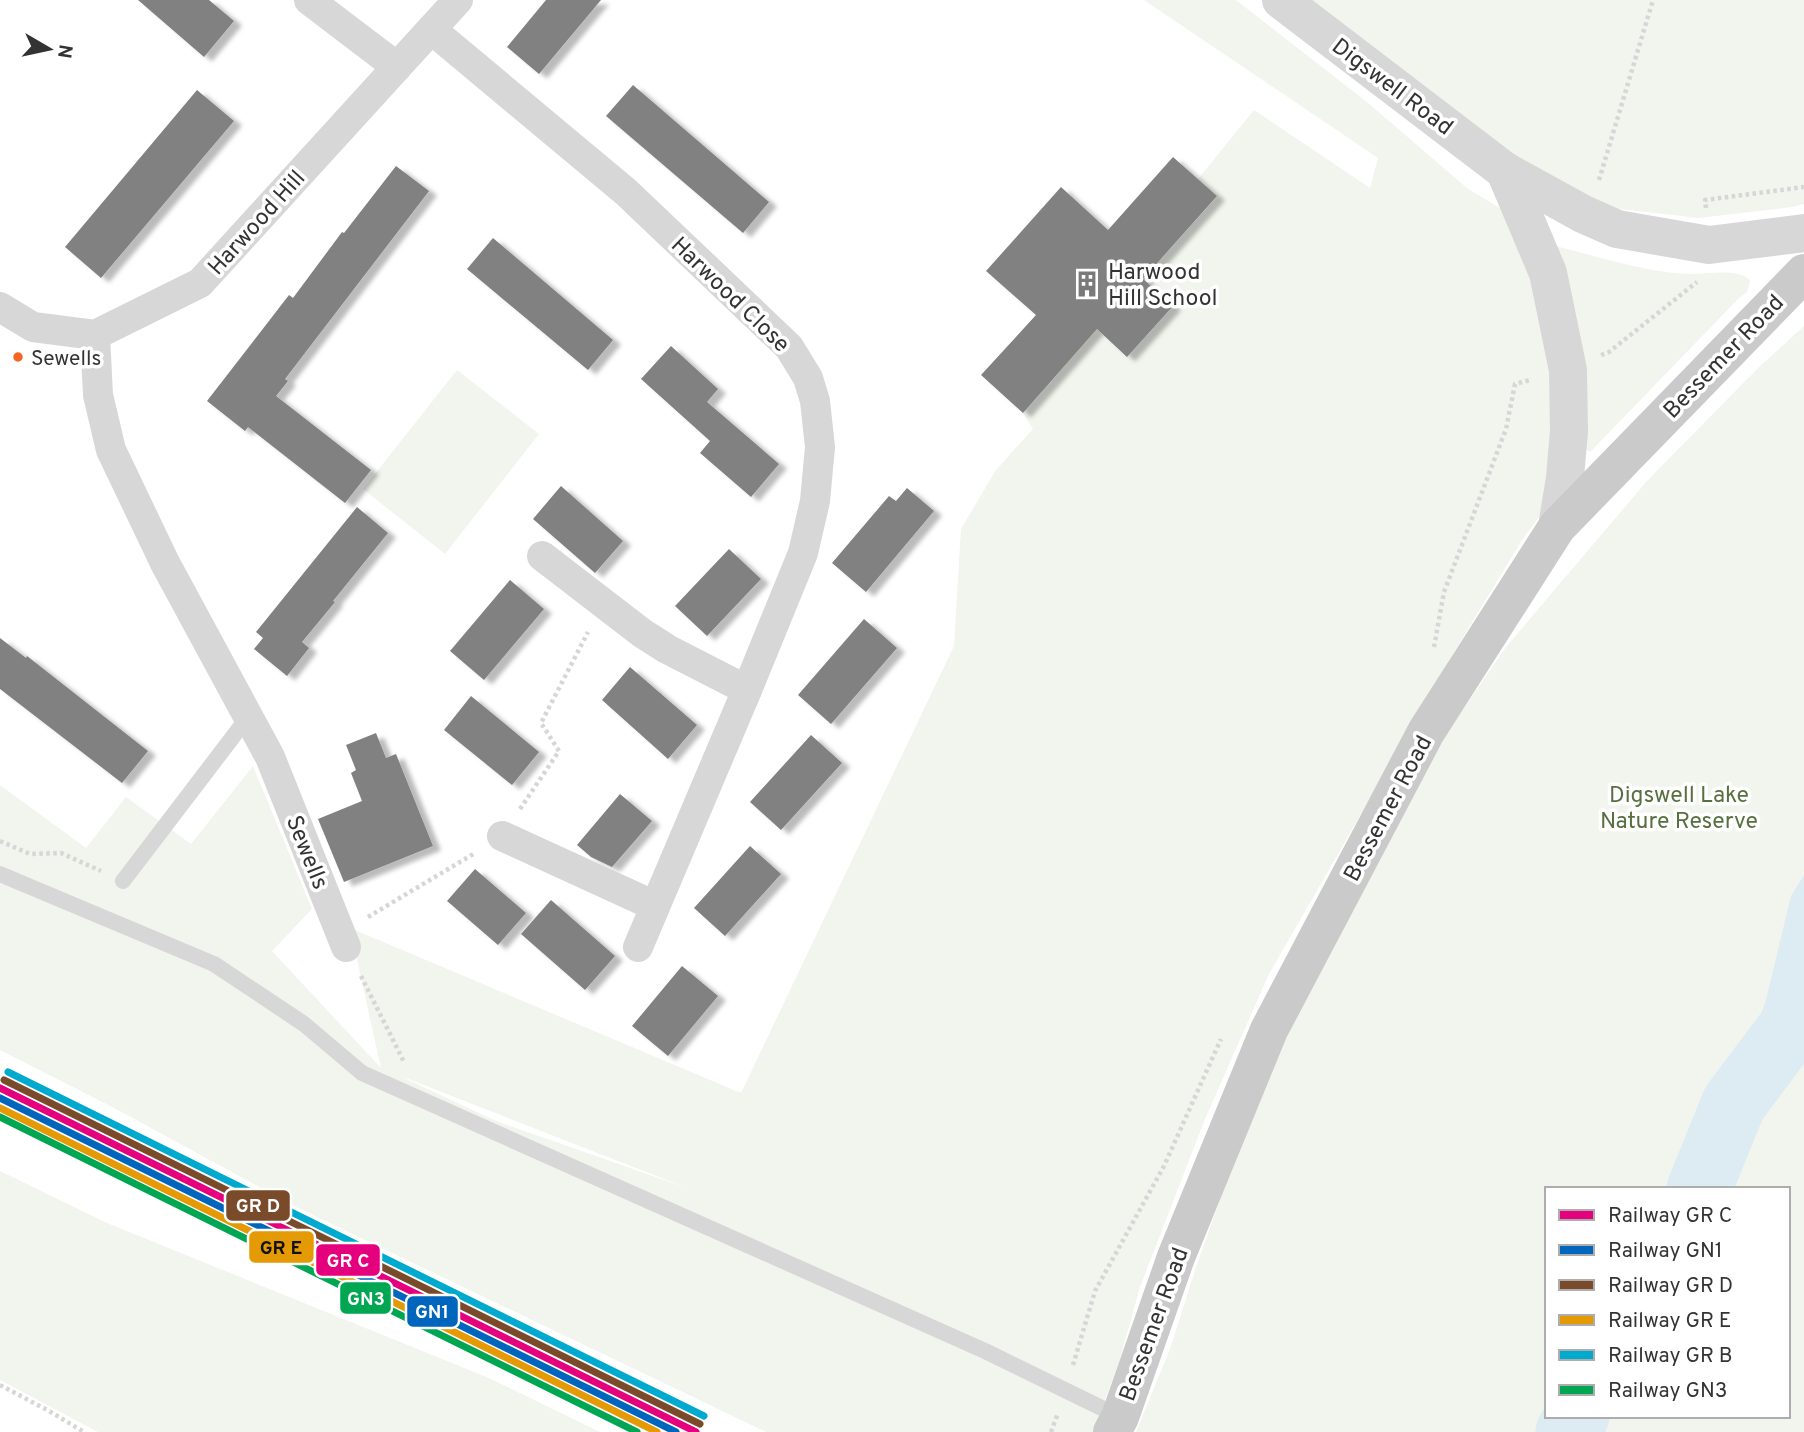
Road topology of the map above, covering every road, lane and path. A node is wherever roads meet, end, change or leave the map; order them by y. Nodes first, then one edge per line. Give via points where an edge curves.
1 (309, 0) edge
2 (458, 0) edge
3 (1281, 0) edge
4 (1653, 0) edge
5 (432, 30) junction
6 (397, 67) junction
7 (1505, 171) junction
8 (1804, 187) edge
9 (1705, 200) dead end
10 (1583, 214) junction
11 (1804, 233) edge
12 (1804, 273) edge
13 (1706, 274) dead end
14 (0, 307) edge
15 (95, 335) junction
16 (1592, 359) dead end
17 (1540, 377) dead end
18 (1557, 527) junction
19 (542, 556) dead end
20 (603, 602) junction
21 (1433, 649) dead end
22 (747, 690) junction
23 (248, 717) junction
24 (502, 836) junction
25 (0, 841) edge
26 (0, 874) edge
27 (123, 881) joint
28 (655, 906) junction
29 (343, 940) junction
30 (638, 947) dead end
31 (1224, 1034) dead end
32 (422, 1099) junction
33 (0, 1385) edge
34 (1065, 1390) junction
35 (1116, 1424) edge
36 (83, 1432) edge

1 - 6 street
2 - 5 street, Harwood Hill
3 - 7 street, Digswell Road
4 - 10 path via 1600,177
5 - 6 street, Harwood Hill
5 - 22 street, Harwood Close via 625,192 789,348 808,378 820,447 815,501 803,553
6 - 15 street, Harwood Hill via 200,283
7 - 10 street, Digswell Road
7 - 18 street, Digswell Road via 1548,273 1568,370 1569,431
8 - 9 path
10 - 11 street, Digswell Road via 1617,229 1709,245
12 - 18 main road, Bessemer Road
13 - 16 path via 1609,352
14 - 15 street via 33,327
15 - 23 street, Sewells via 98,395 111,450 165,563
17 - 21 path via 1515,384 1506,429 1444,592
18 - 35 main road, Bessemer Road via 1426,732 1269,1030 1176,1257
19 - 20 street
20 - 22 street via 667,649
20 - 24 path via 541,723 559,751
22 - 28 street, Harwood Close
23 - 27 lane
23 - 29 street, Sewells via 270,757
24 - 28 street
24 - 29 path
25 - 27 path via 30,854 61,853
26 - 32 lane via 214,964 304,1024 362,1073
28 - 30 street, Harwood Close
29 - 32 path
31 - 34 path via 1164,1166 1095,1290
32 - 34 lane
33 - 36 path
34 - 35 lane

